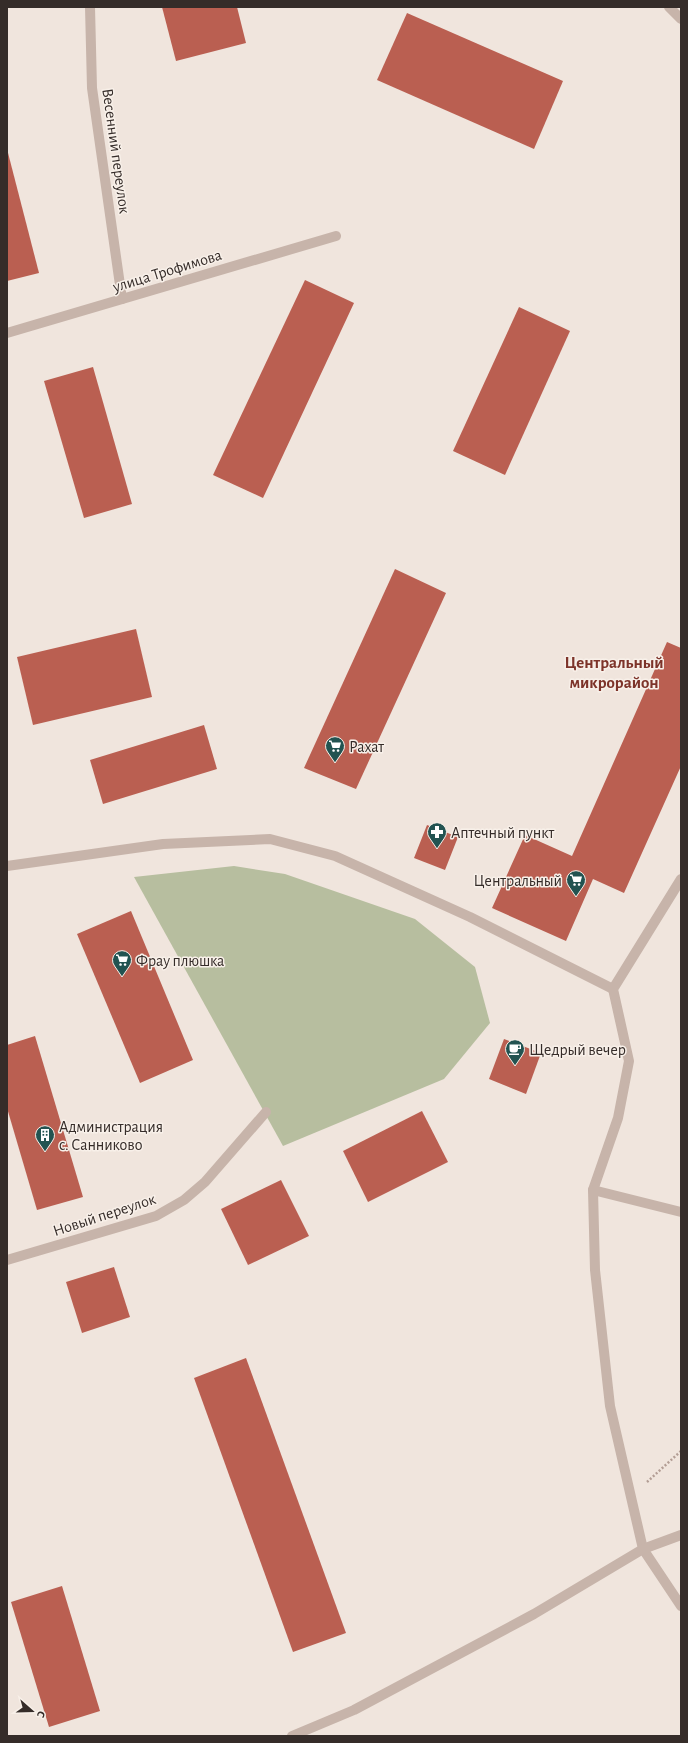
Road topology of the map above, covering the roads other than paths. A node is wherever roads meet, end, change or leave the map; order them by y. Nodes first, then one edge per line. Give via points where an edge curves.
1 (90, 7) edge
2 (670, 7) edge
3 (681, 19) edge
4 (336, 236) dead end
5 (122, 299) junction
6 (7, 333) edge
7 (7, 866) edge
8 (681, 879) edge
9 (613, 989) junction
10 (266, 1112) dead end
11 (593, 1190) junction
12 (681, 1212) edge
13 (7, 1260) edge
14 (681, 1535) edge
15 (643, 1549) junction
16 (681, 1606) edge
17 (292, 1736) edge

1 - 5 street, Весенний переулок via 92,88
2 - 3 street
4 - 5 street, улица Трофимова
5 - 6 street, улица Трофимова
7 - 9 street via 163,844 270,839 335,856 470,917
8 - 9 street
9 - 11 street via 629,1061 618,1118
10 - 13 street, Новый переулок via 205,1182 184,1200 156,1216
11 - 12 street
11 - 15 street via 595,1270 610,1406
14 - 15 street
15 - 16 street
15 - 17 street via 534,1614 354,1710

